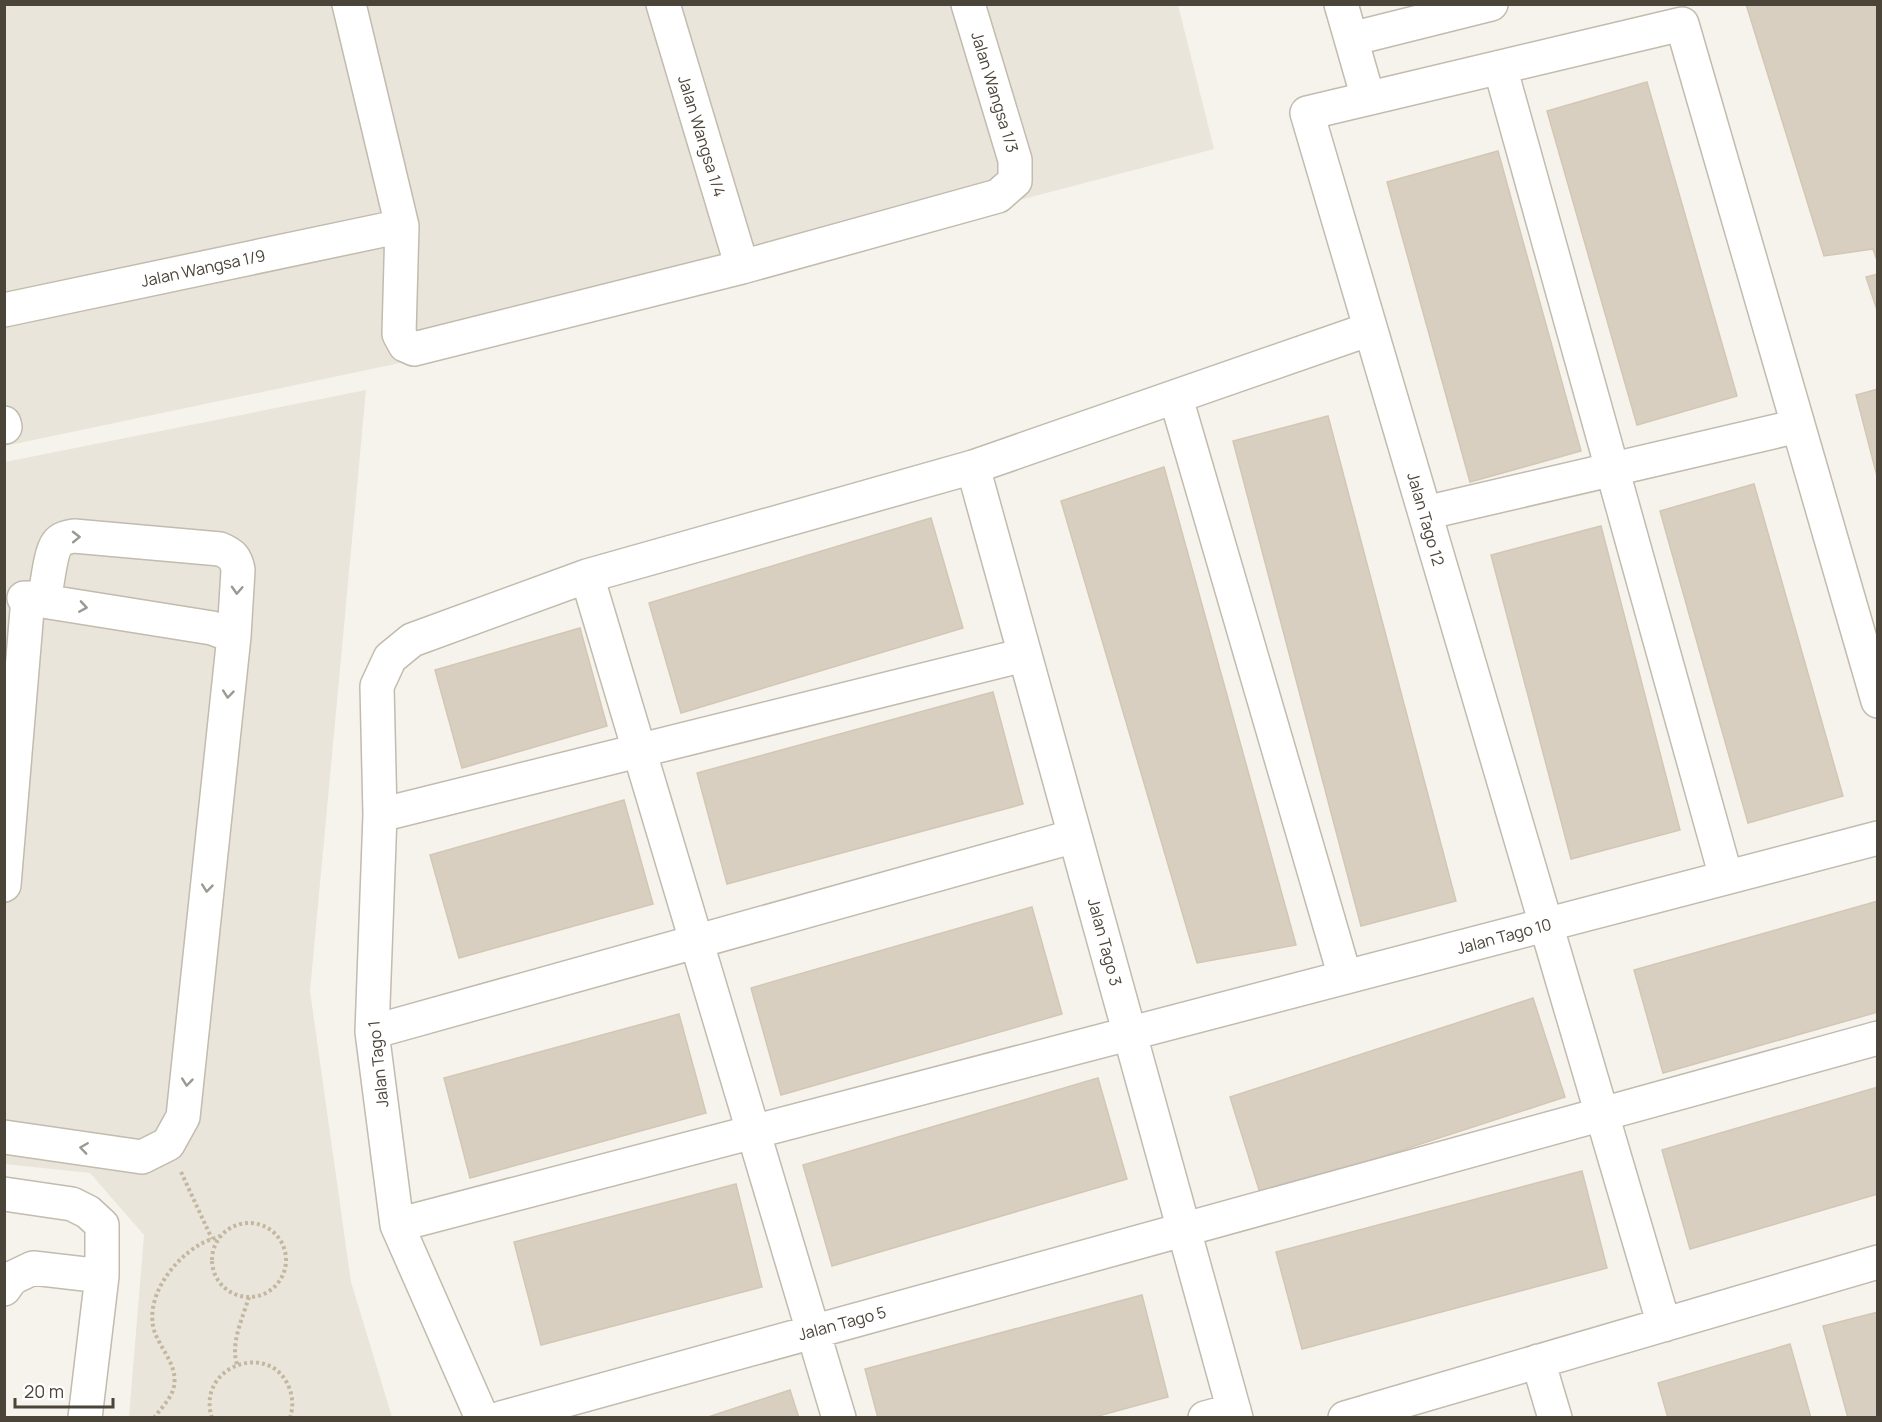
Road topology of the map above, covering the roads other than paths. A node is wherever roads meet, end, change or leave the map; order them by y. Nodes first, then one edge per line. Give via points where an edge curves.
1 (349, 4) edge
2 (663, 4) edge
3 (968, 4) edge
4 (1341, 4) edge
5 (1491, 4) edge
6 (1352, 39) junction
7 (1500, 67) junction
8 (1368, 98) junction
9 (402, 226) junction
10 (741, 267) junction
11 (4, 310) edge
12 (1370, 329) junction
13 (1176, 398) junction
14 (1798, 426) junction
15 (973, 467) junction
16 (1612, 469) junction
17 (1425, 513) junction
18 (587, 576) junction
19 (25, 598) edge
20 (234, 636) junction
21 (1024, 654) junction
22 (1878, 701) edge
23 (640, 751) junction
24 (380, 815) junction
25 (1075, 836) junction
26 (1878, 838) edge
27 (1726, 877) junction
28 (4, 885) edge
29 (1546, 925) junction
30 (697, 942) junction
31 (1345, 977) junction
32 (372, 1032) junction
33 (1130, 1034) junction
34 (1878, 1038) edge
35 (1602, 1114) junction
36 (753, 1132) junction
37 (4, 1137) edge
38 (4, 1194) edge
39 (397, 1225) junction
40 (1184, 1229) junction
41 (1878, 1262) edge
42 (102, 1276) junction
43 (4, 1289) edge
44 (1664, 1325) junction
45 (813, 1331) junction
46 (1538, 1361) junction
47 (1225, 1415) edge
48 (85, 1418) edge
49 (482, 1418) edge
50 (501, 1418) edge
51 (839, 1418) edge
52 (1345, 1418) edge
53 (1555, 1418) edge

1 - 9 street
2 - 10 street, Jalan Wangsa 1/4
3 - 10 street, Jalan Wangsa 1/3 via 1015,159 1014,181 998,196
4 - 6 street
5 - 6 street
6 - 8 street
7 - 8 street
7 - 14 street via 1682,24
7 - 16 street
8 - 12 street, Jalan Tago 12 via 1306,113
9 - 10 street via 399,334 405,345 414,349
9 - 11 street, Jalan Wangsa 1/9
12 - 13 street
12 - 17 street, Jalan Tago 12
13 - 15 street
13 - 31 street
14 - 16 street
14 - 22 street
15 - 18 street
15 - 21 street, Jalan Tago 3
16 - 17 street
16 - 27 street
17 - 29 street, Jalan Tago 12
18 - 23 street
18 - 24 street, Jalan Tago 1 via 412,640 390,658 377,686
19 -> 20 street via 212,628
19 -> 20 street via 57,543 65,538 220,549 230,553 238,570
19 - 28 street
20 -> 37 street via 183,1118 168,1144 142,1156
21 - 23 street
21 - 25 street, Jalan Tago 3
23 - 24 street
23 - 30 street
24 - 32 street, Jalan Tago 1
25 - 30 street
25 - 33 street, Jalan Tago 3
26 - 27 street, Jalan Tago 10
27 - 29 street, Jalan Tago 10
29 - 31 street, Jalan Tago 10
29 - 35 street, Jalan Tago 12
30 - 32 street
30 - 36 street
31 - 33 street, Jalan Tago 10
32 - 39 street, Jalan Tago 1
33 - 36 street, Jalan Tago 10
33 - 40 street, Jalan Tago 3
34 - 35 street, Jalan Tago 5
35 - 40 street, Jalan Tago 5
35 - 44 street, Jalan Tago 12
36 - 39 street, Jalan Tago 10
36 - 45 street
38 - 42 street via 72,1204 88,1212 102,1225
39 - 49 street, Jalan Tago 1
40 - 45 street, Jalan Tago 5
40 - 47 street, Jalan Tago 3
41 - 44 street
42 - 43 street via 33,1268 12,1278
42 - 48 street
44 - 46 street
45 - 50 street, Jalan Tago 5
45 - 51 street
46 - 52 street
46 - 53 street

